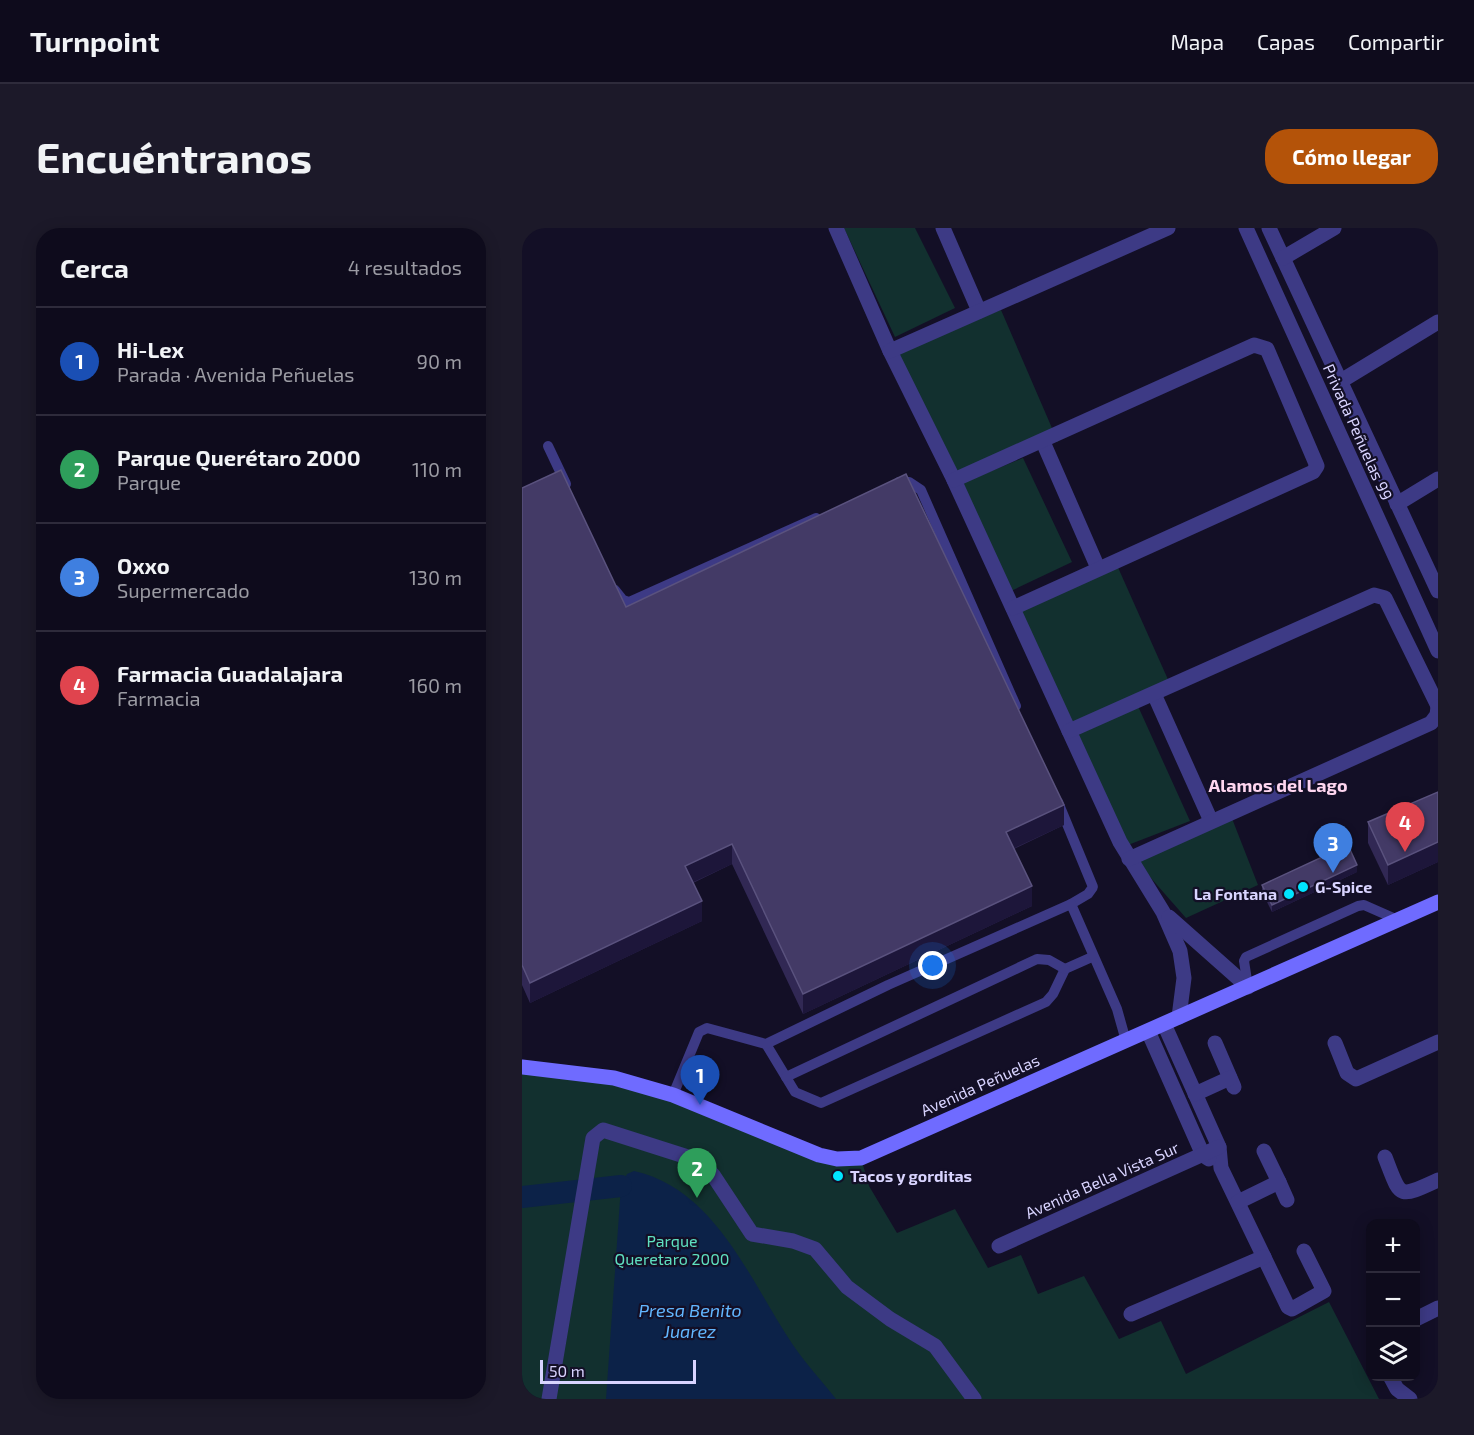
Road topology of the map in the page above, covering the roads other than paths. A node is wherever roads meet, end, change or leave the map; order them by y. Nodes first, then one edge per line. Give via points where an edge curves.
1 (836, 228) edge
2 (943, 228) edge
3 (1168, 228) edge
4 (1246, 228) edge
5 (1269, 228) edge
6 (1334, 228) edge
7 (1283, 258) junction
8 (979, 310) junction
9 (1312, 320) junction
10 (1438, 322) edge
11 (1292, 330) junction
12 (890, 351) junction
13 (1341, 381) junction
14 (1043, 442) junction
15 (1370, 443) junction
16 (548, 446) dead end
17 (1348, 453) junction
18 (1438, 479) edge
19 (954, 480) junction
20 (883, 487) edge
21 (573, 500) edge
22 (1397, 504) junction
23 (830, 511) edge
24 (1425, 563) junction
25 (1098, 568) junction
26 (608, 574) edge
27 (1403, 574) junction
28 (1438, 591) edge
29 (1013, 608) junction
30 (1438, 651) edge
31 (1154, 694) junction
32 (1438, 707) edge
33 (1021, 716) edge
34 (1069, 731) junction
35 (1054, 792) edge
36 (1211, 821) junction
37 (1129, 858) junction
38 (1438, 902) edge
39 (1071, 903) junction
40 (1163, 912) junction
41 (1398, 920) junction
42 (1092, 957) junction
43 (1065, 969) junction
44 (1248, 987) junction
45 (1179, 1017) junction
46 (1164, 1024) junction
47 (1148, 1031) junction
48 (1126, 1041) junction
49 (1438, 1042) edge
50 (1215, 1043) dead end
51 (1335, 1043) dead end
52 (766, 1044) junction
53 (522, 1066) edge
54 (786, 1077) junction
55 (1195, 1094) junction
56 (673, 1095) junction
57 (1219, 1147) junction
58 (1264, 1151) dead end
59 (1203, 1155) junction
60 (1384, 1158) dead end
61 (1221, 1168) junction
62 (1438, 1180) edge
63 (1279, 1182) junction
64 (1287, 1200) dead end
65 (1238, 1202) junction
66 (999, 1246) dead end
67 (1304, 1251) dead end
68 (1264, 1257) junction
69 (1438, 1308) edge
70 (1131, 1314) dead end
71 (1420, 1317) edge
72 (1392, 1381) edge
73 (549, 1399) edge
74 (974, 1399) edge
75 (1410, 1399) edge

1 - 12 street
2 - 8 street
3 - 8 street
4 - 11 street, Privada Peñuelas 99
5 - 7 street, Privada Peñuelas 99
6 - 7 street
7 - 9 street, Privada Peñuelas 99
8 - 12 street
9 - 11 street
9 - 13 street, Privada Peñuelas 99
10 - 13 street, Privada Peñuelas 99
11 - 17 street, Privada Peñuelas 99
12 - 19 street
13 - 15 street, Privada Peñuelas 99
14 - 19 street
14 - 25 street
14 - 25 street via 1254,345 1267,349 1317,465 1313,472
15 - 17 street
15 - 22 street, Privada Peñuelas 99
16 - 21 lane
17 - 27 street, Privada Peñuelas 99
18 - 22 street, Privada Peñuelas 99
19 - 29 street
20 - 33 lane via 909,482 921,490
22 - 24 street, Privada Peñuelas 99
23 - 26 lane via 629,602 618,596
24 - 27 street
24 - 28 street, Privada Peñuelas 99
25 - 29 street
27 - 30 street, Privada Peñuelas 99
29 - 34 street
31 - 32 street via 1374,595 1385,598
31 - 34 street
31 - 36 street
32 - 36 street via 1431,723
34 - 37 street
35 - 39 lane via 1093,887
36 - 37 street
37 - 40 street
38 - 41 street, Avenida Peñuelas
39 - 42 lane
39 - 52 lane
40 - 44 street
40 - 45 street via 1180,951 1184,978
41 - 44 street, Avenida Peñuelas
41 - 44 lane via 1358,906 1246,957
42 - 43 lane
42 - 48 lane via 1117,1009
43 - 54 lane via 1049,960 1036,959
43 - 54 lane via 1046,1002 821,1103 795,1092
44 - 45 street, Avenida Peñuelas
45 - 46 street, Avenida Peñuelas
46 - 47 street, Avenida Peñuelas
46 - 55 street
47 - 48 street, Avenida Peñuelas
47 - 59 street
48 - 56 street, Avenida Peñuelas via 861,1158 819,1155
49 - 51 street via 1356,1079 1347,1073
50 - 55 street via 1232,1083
52 - 54 lane
52 - 56 lane via 707,1028 699,1032
53 - 56 street, Avenida Peñuelas via 614,1078
55 - 57 street
57 - 59 street, Avenida Bella Vista Sur
57 - 61 street
58 - 63 street
59 - 61 street
59 - 66 street, Avenida Bella Vista Sur
60 - 62 street via 1403,1193 1409,1194
61 - 65 street
63 - 64 street
63 - 65 street
65 - 68 street
67 - 68 street via 1324,1291 1289,1308
68 - 70 street
69 - 71 street
72 - 75 street
73 - 74 street via 593,1138 603,1130 697,1160 713,1175 748,1230 756,1236 793,1241 815,1249 847,1287 935,1346

